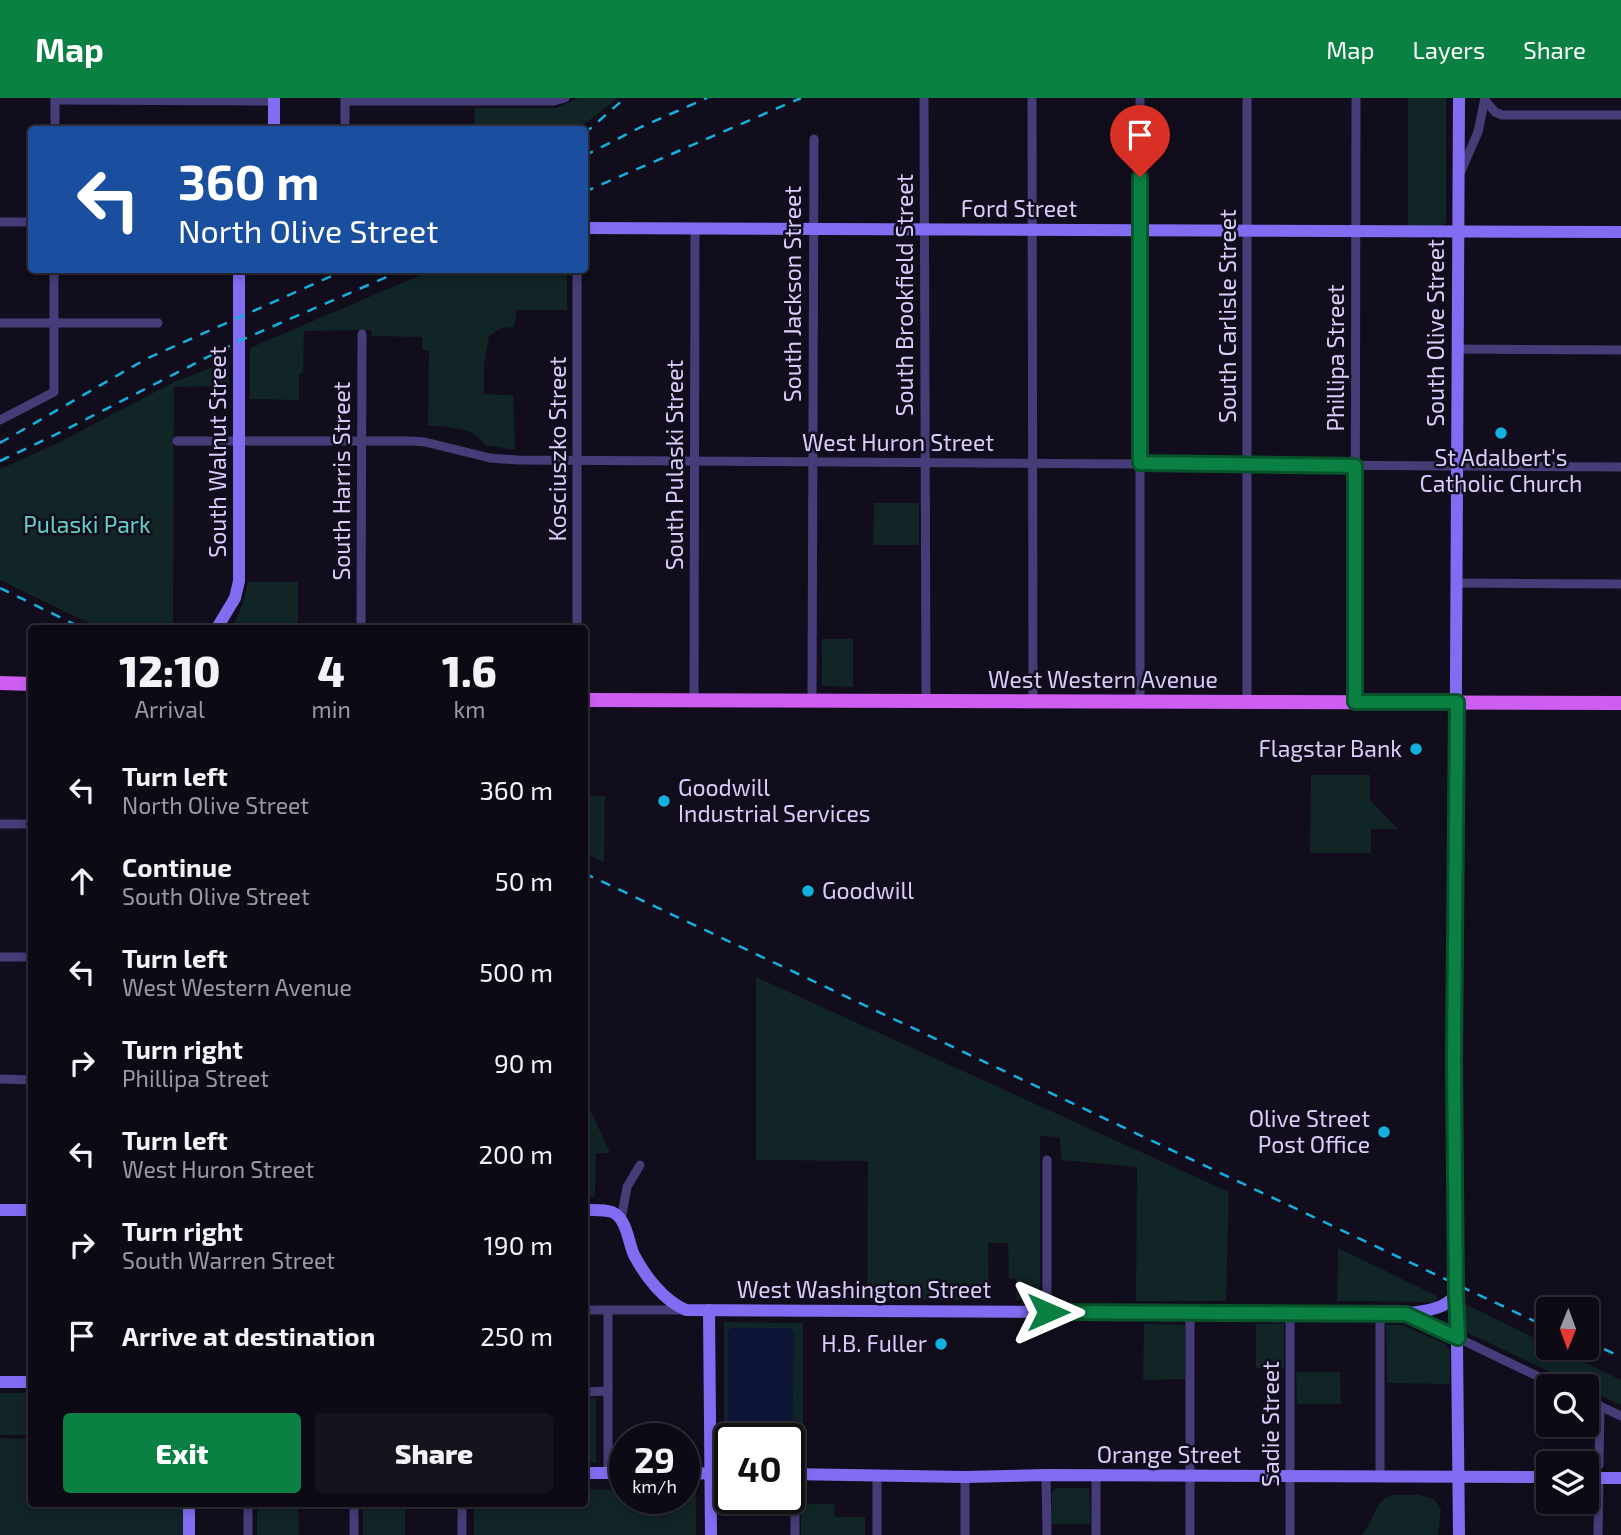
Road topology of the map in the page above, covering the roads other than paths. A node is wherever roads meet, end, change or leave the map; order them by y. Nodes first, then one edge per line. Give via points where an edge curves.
1 (565, 98) edge
2 (924, 98) edge
3 (1032, 98) edge
4 (1140, 98) edge
5 (1247, 98) edge
6 (1356, 98) edge
7 (1459, 98) edge
8 (55, 99) edge
9 (274, 99) edge
10 (345, 99) edge
11 (1485, 100) edge
12 (1502, 115) junction
13 (1621, 115) edge
14 (1480, 125) junction
15 (55, 126) edge
16 (274, 126) edge
17 (345, 126) edge
18 (814, 139) dead end
19 (1458, 179) junction
20 (0, 222) edge
21 (28, 222) edge
22 (588, 228) edge
23 (695, 229) junction
24 (812, 230) junction
25 (924, 230) junction
26 (1032, 230) junction
27 (1140, 230) junction
28 (1247, 231) junction
29 (1457, 231) junction
30 (1355, 232) junction
31 (1621, 232) edge
32 (54, 273) edge
33 (239, 273) edge
34 (577, 273) edge
35 (0, 323) edge
36 (54, 323) junction
37 (158, 323) dead end
38 (362, 334) dead end
39 (1457, 349) junction
40 (1621, 350) edge
41 (0, 420) edge
42 (177, 440) dead end
43 (239, 441) junction
44 (362, 441) junction
45 (577, 460) junction
46 (695, 461) junction
47 (812, 461) junction
48 (924, 462) junction
49 (1033, 463) junction
50 (1140, 463) junction
51 (1247, 464) junction
52 (1355, 466) junction
53 (1457, 466) junction
54 (1621, 467) edge
55 (1458, 583) junction
56 (1621, 584) edge
57 (219, 625) edge
58 (361, 625) edge
59 (577, 625) edge
60 (0, 683) edge
61 (28, 684) edge
62 (588, 700) edge
63 (694, 700) junction
64 (812, 701) junction
65 (926, 702) junction
66 (1033, 702) junction
67 (1355, 702) junction
68 (1457, 702) junction
69 (1140, 703) junction
70 (1247, 703) junction
71 (1621, 703) edge
72 (0, 824) edge
73 (28, 824) edge
74 (0, 957) edge
75 (28, 957) edge
76 (0, 1079) edge
77 (28, 1080) edge
78 (1047, 1160) dead end
79 (640, 1165) dead end
80 (0, 1210) edge
81 (28, 1210) edge
82 (588, 1210) edge
83 (621, 1220) junction
84 (1456, 1290) junction
85 (588, 1310) edge
86 (608, 1310) junction
87 (686, 1310) junction
88 (709, 1310) junction
89 (1048, 1312) junction
90 (1191, 1312) junction
91 (1290, 1313) junction
92 (1380, 1313) junction
93 (1406, 1314) junction
94 (1458, 1338) junction
95 (1536, 1375) edge
96 (0, 1382) edge
97 (28, 1382) edge
98 (588, 1391) edge
99 (608, 1391) junction
100 (1600, 1406) joint
101 (1621, 1416) edge
102 (1597, 1451) edge
103 (588, 1473) edge
104 (608, 1473) joint
105 (700, 1473) edge
106 (709, 1473) junction
107 (714, 1473) edge
108 (805, 1474) edge
109 (877, 1474) junction
110 (1599, 1474) edge
111 (1046, 1475) junction
112 (1096, 1475) junction
113 (1191, 1476) junction
114 (1291, 1476) junction
115 (1380, 1476) junction
116 (1459, 1476) junction
117 (965, 1477) junction
118 (1536, 1477) edge
119 (1621, 1478) edge
120 (189, 1507) edge
121 (248, 1507) edge
122 (354, 1507) edge
123 (462, 1507) edge
124 (794, 1514) edge
125 (1597, 1514) edge
126 (189, 1535) edge
127 (248, 1535) edge
128 (354, 1535) edge
129 (462, 1535) edge
130 (711, 1535) edge
131 (795, 1535) edge
132 (877, 1535) edge
133 (965, 1535) edge
134 (1046, 1535) edge
135 (1097, 1535) edge
136 (1190, 1535) edge
137 (1290, 1535) edge
138 (1459, 1535) edge
139 (1598, 1535) edge

1 - 10 street
2 - 25 street, South Brookfield Street
3 - 26 street
4 - 27 street
5 - 28 street, South Carlisle Street
6 - 30 street, Phillipa Street
7 - 19 street, South Olive Street
8 - 9 street
8 - 15 street
9 - 16 street
10 - 17 street
11 - 12 street
11 - 14 street, South Olive Street
12 - 13 street
12 - 14 street
14 - 19 street, South Olive Street
18 - 24 street, South Jackson Street
19 - 29 street, South Olive Street
20 - 21 street
22 - 23 street, Ford Street
23 - 24 street, Ford Street
23 - 46 street, South Pulaski Street
24 - 25 street, Ford Street
24 - 47 street, South Jackson Street
25 - 26 street, Ford Street
25 - 48 street, South Brookfield Street
26 - 27 street, Ford Street
26 - 49 street
27 - 28 street, Ford Street
27 - 50 street
28 - 30 street, Ford Street
28 - 51 street, South Carlisle Street
29 - 30 street, Ford Street
29 - 31 street, Ford Street
29 - 39 street, South Olive Street
30 - 52 street, Phillipa Street
32 - 36 street
33 - 43 street, South Walnut Street
34 - 45 street, Kosciuszko Street
35 - 36 street
36 - 37 street
36 - 41 street via 52,393
38 - 44 street, South Harris Street
39 - 40 street
39 - 53 street, South Olive Street
42 - 43 street, West Huron Street
43 - 44 street, West Huron Street
43 - 57 street, South Walnut Street via 239,581
44 - 45 street, West Huron Street via 425,442 490,458
44 - 58 street, South Harris Street
45 - 46 street, West Huron Street
45 - 59 street, Kosciuszko Street
46 - 47 street, West Huron Street
46 - 63 street, South Pulaski Street
47 - 48 street, West Huron Street
47 - 64 street, South Jackson Street
48 - 49 street, West Huron Street
48 - 65 street, South Brookfield Street
49 - 50 street, West Huron Street
49 - 66 street
50 - 51 street, West Huron Street
50 - 69 street
51 - 52 street, West Huron Street
51 - 70 street, South Carlisle Street
52 - 53 street, West Huron Street
52 - 67 street, Phillipa Street
53 - 54 street, West Huron Street
53 - 55 street, South Olive Street
55 - 56 street
55 - 68 street, South Olive Street
60 - 61 main road
62 - 63 main road, West Western Avenue
63 - 64 main road, West Western Avenue
64 - 65 main road, West Western Avenue
65 - 66 main road, West Western Avenue
66 - 69 main road, West Western Avenue
67 - 68 main road, West Western Avenue
67 - 70 main road, West Western Avenue
68 - 71 main road, West Western Avenue
68 - 84 street, South Olive Street
69 - 70 main road, West Western Avenue
72 - 73 street
74 - 75 street
76 - 77 street
78 - 89 street
79 - 83 street via 627,1187
80 - 81 street
82 - 83 street via 612,1212
83 - 87 street via 639,1263 668,1298
84 - 93 street via 1438,1310
84 - 94 street, South Olive Street
85 - 86 street
86 - 87 street
86 - 99 street
87 - 88 street, West Washington Street
88 - 89 street, West Washington Street
88 - 106 street
89 - 90 street, West Washington Street
90 - 91 street, West Washington Street
90 - 113 street
91 - 92 street, West Washington Street
91 - 114 street, Sadie Street
92 - 93 street, West Washington Street
92 - 115 street
93 - 94 street, West Washington Street
94 - 95 street, West Washington Street
94 - 116 street, South Olive Street
96 - 97 street
98 - 99 street
99 - 104 street
100 - 101 street
100 - 102 street
103 - 104 street
105 - 106 street
106 - 107 street
106 - 130 street
108 - 109 street, Orange Street
109 - 117 street, Orange Street
109 - 132 street
110 - 119 street
111 - 112 street, Orange Street
111 - 117 street, Orange Street
111 - 134 street
112 - 113 street, Orange Street
112 - 135 street
113 - 114 street, Orange Street
113 - 136 street
114 - 115 street, Orange Street
114 - 137 street, Sadie Street
115 - 116 street, Orange Street
116 - 118 street, Orange Street
116 - 138 street, South Olive Street
117 - 133 street
120 - 126 street
121 - 127 street
122 - 128 street
123 - 129 street
124 - 131 street
125 - 139 street

